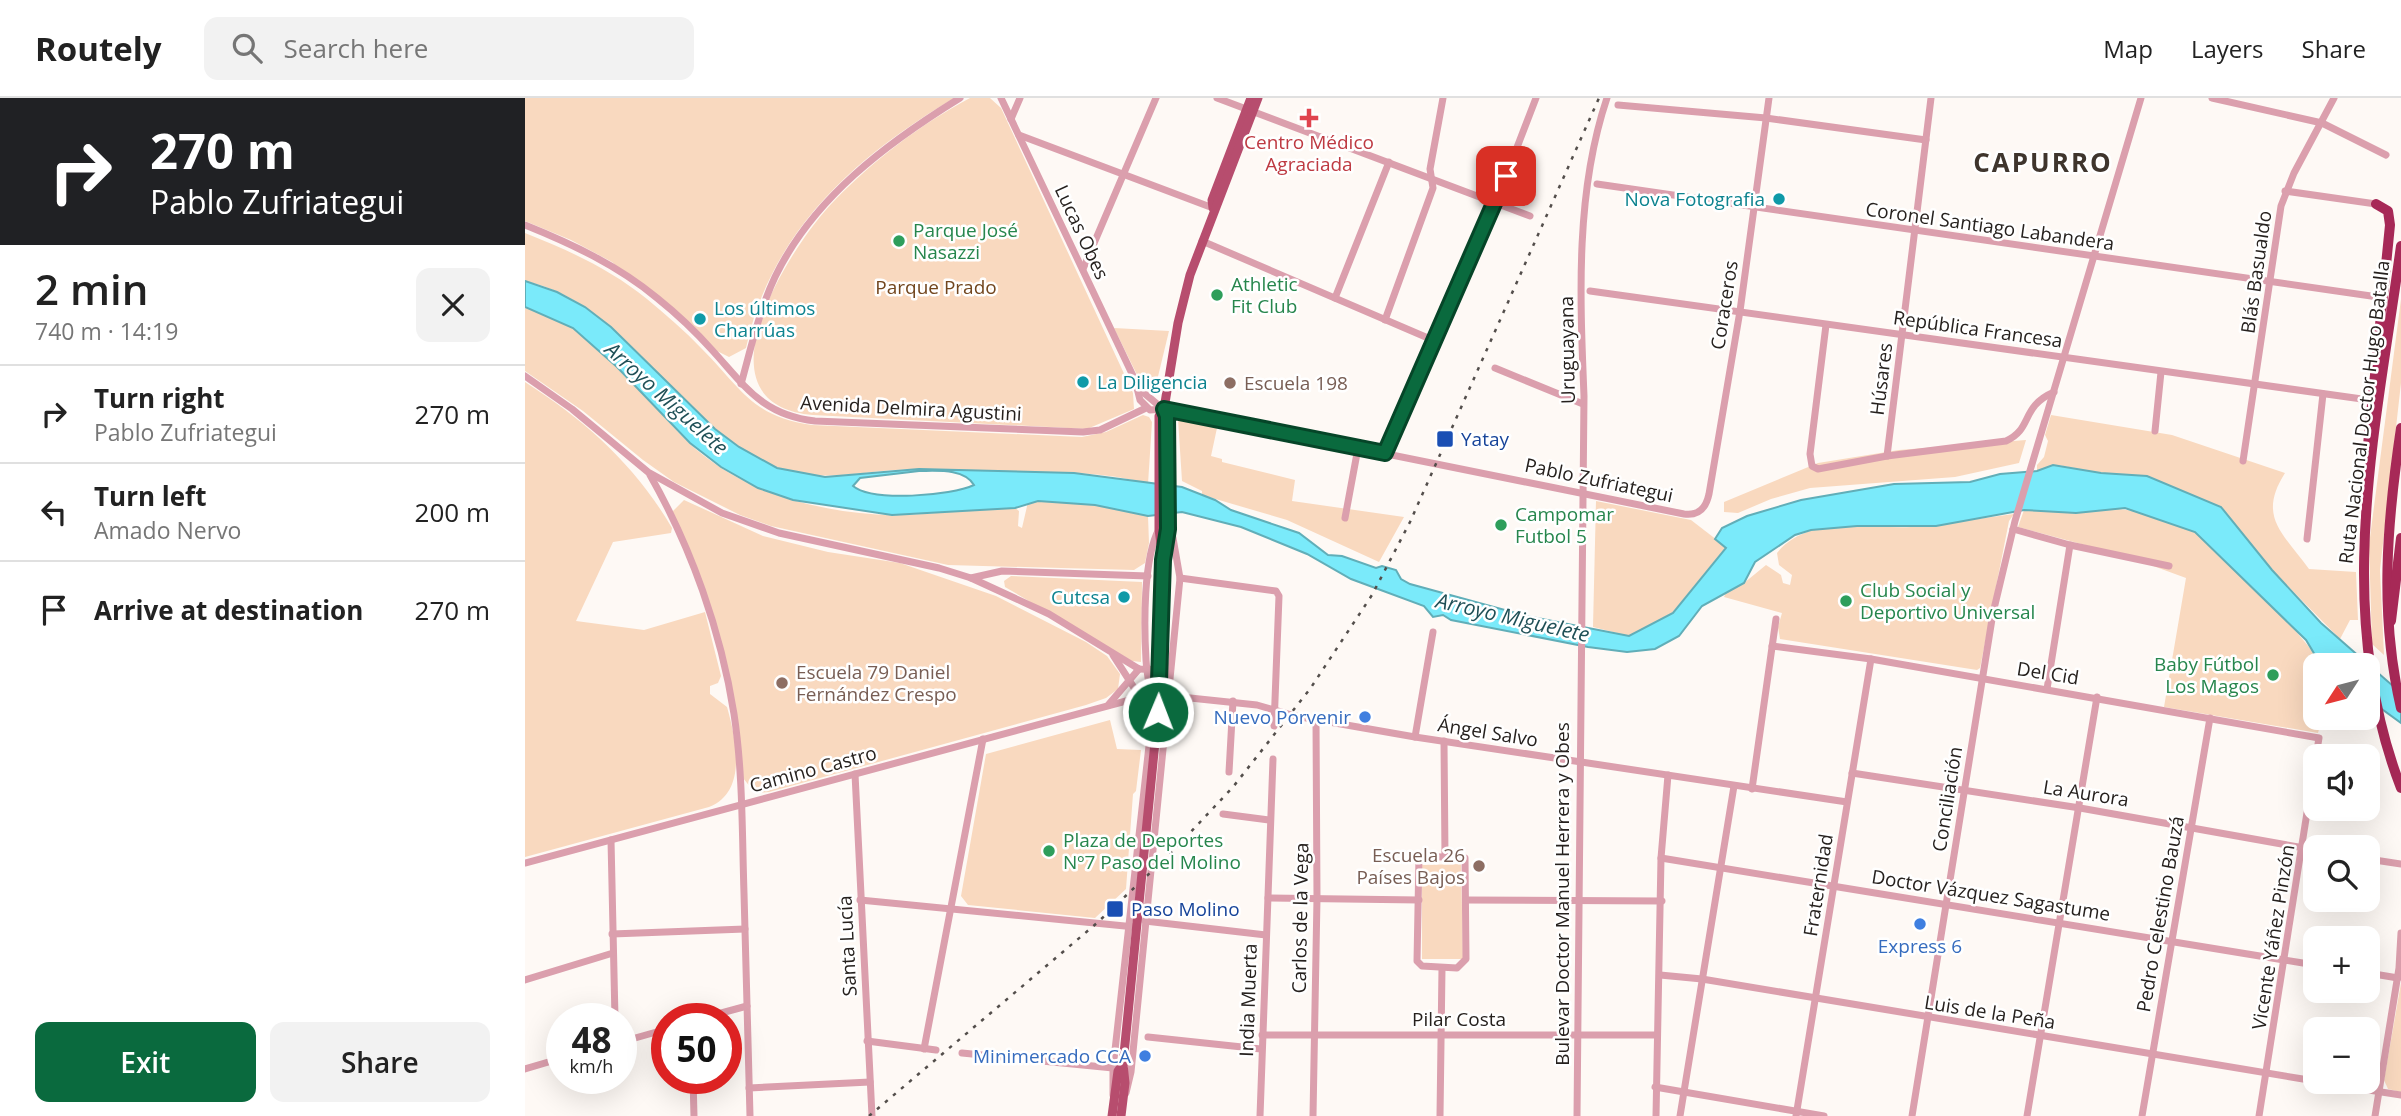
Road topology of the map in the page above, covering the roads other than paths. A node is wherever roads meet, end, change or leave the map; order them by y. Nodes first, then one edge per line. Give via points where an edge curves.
1 (960, 98) edge
2 (1001, 98) edge
3 (1020, 98) edge
4 (1156, 98) edge
5 (1217, 98) edge
6 (1251, 98) edge
7 (1258, 98) edge
8 (1443, 98) edge
9 (1536, 98) edge
10 (1607, 98) edge
11 (1769, 98) edge
12 (1931, 98) edge
13 (2141, 98) edge
14 (2211, 98) edge
15 (2334, 98) edge
16 (1618, 105) dead end
17 (1249, 111) junction
18 (1766, 118) junction
19 (1011, 119) junction
20 (2322, 123) junction
21 (1019, 135) junction
22 (1926, 140) junction
23 (2386, 155) dead end
24 (1389, 162) junction
25 (1123, 176) junction
26 (1431, 178) junction
27 (1597, 184) dead end
28 (2285, 191) junction
29 (1496, 202) junction
30 (2376, 204) joint
31 (1755, 207) junction
32 (1213, 208) junction
33 (1530, 216) dead end
34 (525, 225) edge
35 (1916, 231) junction
36 (1202, 241) junction
37 (2401, 246) edge
38 (2094, 257) junction
39 (1083, 270) junction
40 (2270, 283) junction
41 (1590, 291) dead end
42 (2378, 297) dead end
43 (1335, 298) junction
44 (1740, 311) junction
45 (1385, 320) junction
46 (1826, 325) junction
47 (1902, 335) junction
48 (1435, 341) junction
49 (2064, 357) junction
50 (1495, 368) dead end
51 (2161, 372) junction
52 (525, 376) edge
53 (1135, 380) junction
54 (741, 384) junction
55 (2256, 384) junction
56 (2054, 392) junction
57 (2323, 394) junction
58 (2362, 399) dead end
59 (1583, 400) junction
60 (1146, 408) junction
61 (1164, 409) junction
62 (2401, 428) edge
63 (2155, 430) dead end
64 (1358, 448) junction
65 (1385, 453) junction
66 (1887, 456) junction
67 (2243, 461) dead end
68 (648, 472) junction
69 (2369, 482) junction
70 (1582, 492) junction
71 (1697, 513) joint
72 (1345, 518) dead end
73 (2014, 525) junction
74 (1163, 529) junction
75 (2401, 538) edge
76 (2307, 539) dead end
77 (2070, 545) junction
78 (2169, 566) dead end
79 (1148, 576) junction
80 (971, 578) junction
81 (1180, 578) junction
82 (1580, 604) joint
83 (1776, 618) dead end
84 (1433, 632) dead end
85 (2389, 634) junction
86 (1772, 646) junction
87 (1110, 652) junction
88 (1871, 659) junction
89 (1143, 668) junction
90 (1169, 670) junction
91 (1983, 679) junction
92 (1129, 680) junction
93 (2047, 689) junction
94 (1152, 694) junction
95 (1168, 694) junction
96 (1140, 696) junction
97 (2097, 697) junction
98 (1233, 701) junction
99 (1109, 704) junction
100 (1275, 708) junction
101 (2401, 708) edge
102 (2210, 718) junction
103 (1316, 720) junction
104 (1274, 726) dead end
105 (1415, 737) junction
106 (983, 738) junction
107 (1444, 741) junction
108 (2318, 744) edge
109 (1273, 759) dead end
110 (1578, 762) junction
111 (1229, 772) dead end
112 (1851, 773) junction
113 (855, 774) junction
114 (1668, 775) junction
115 (1734, 786) junction
116 (2401, 788) edge
117 (1752, 789) junction
118 (1964, 790) junction
119 (1847, 802) junction
120 (742, 806) junction
121 (2080, 808) junction
122 (1223, 814) dead end
123 (1269, 820) junction
124 (2190, 827) junction
125 (611, 840) junction
126 (2303, 848) joint
127 (1445, 857) junction
128 (1661, 858) junction
129 (2380, 861) edge
130 (525, 863) edge
131 (2401, 864) edge
132 (1721, 868) junction
133 (1833, 885) junction
134 (1268, 898) junction
135 (1317, 898) junction
136 (860, 900) junction
137 (1419, 900) junction
138 (1465, 900) junction
139 (1577, 901) junction
140 (1662, 901) junction
141 (1947, 904) junction
142 (950, 909) junction
143 (1147, 922) junction
144 (2060, 922) junction
145 (1131, 926) junction
146 (745, 929) junction
147 (2401, 933) edge
148 (612, 934) junction
149 (1266, 935) junction
150 (2171, 941) junction
151 (613, 953) junction
152 (2285, 960) junction
153 (2303, 963) edge
154 (1442, 968) junction
155 (1660, 975) junction
156 (2380, 976) edge
157 (2397, 978) junction
158 (1702, 979) junction
159 (525, 980) edge
160 (1816, 999) junction
161 (615, 1003) edge
162 (747, 1006) junction
163 (742, 1007) edge
164 (1928, 1018) junction
165 (1576, 1034) junction
166 (1262, 1035) junction
167 (1314, 1035) junction
168 (1442, 1035) junction
169 (1657, 1035) junction
170 (2041, 1036) junction
171 (1148, 1037) dead end
172 (867, 1041) junction
173 (923, 1049) junction
174 (1261, 1049) junction
175 (936, 1050) dead end
176 (962, 1053) dead end
177 (2152, 1054) junction
178 (546, 1063) edge
179 (525, 1069) edge
180 (1113, 1069) junction
181 (2268, 1073) junction
182 (2303, 1079) edge
183 (870, 1083) junction
184 (2380, 1086) edge
185 (1655, 1087) junction
186 (749, 1088) junction
187 (1684, 1092) junction
188 (2380, 1092) edge
189 (693, 1094) edge
190 (2379, 1094) edge
191 (2401, 1096) edge
192 (1119, 1098) junction
193 (1796, 1114) edge
194 (694, 1116) edge
195 (750, 1116) edge
196 (872, 1116) edge
197 (1112, 1116) edge
198 (1121, 1116) edge
199 (1260, 1116) edge
200 (1313, 1116) edge
201 (1440, 1116) edge
202 (1577, 1116) edge
203 (1656, 1116) edge
204 (1680, 1116) edge
205 (1824, 1116) edge
206 (1912, 1116) edge
207 (2027, 1116) edge
208 (2141, 1116) edge
209 (2259, 1116) edge
210 (2375, 1116) edge

1 - 54 street via 871,159 807,225 766,298
2 - 19 street, Lucas Obes
3 - 19 street
4 - 25 street
5 - 17 street
6 - 17 main road
7 - 17 main road
8 - 26 street
9 - 29 street
10 - 59 street, Uruguayana via 1586,195 1581,289
11 - 18 street, Coraceros
12 - 22 street, Húsares
13 - 38 street, Conciliación
14 - 20 street
15 - 20 street, Blás Basualdo
16 - 18 street
17 - 24 street
17 - 32 main road
18 - 22 street
18 - 31 street, Coraceros
19 - 21 street, Lucas Obes
20 - 23 street
20 - 28 street, Blás Basualdo
21 - 25 street
21 - 39 street, Lucas Obes
22 - 35 street, Húsares
24 - 26 street
24 - 43 street
25 - 32 street
25 - 39 street
26 - 29 street
26 - 45 street via 1433,188
27 - 31 street, Coronel Santiago Labandera
28 - 30 street
28 - 40 street, Blás Basualdo
29 - 33 street
29 - 48 street
30 - 69 highway via 2388,211 2390,225 2368,438
31 - 35 street, Coronel Santiago Labandera
31 - 44 street, Coraceros
32 - 36 main road
34 - 54 street, Avenida Delmira Agustini via 587,252 635,281 701,337
35 - 38 street, Coronel Santiago Labandera
35 - 47 street, Húsares
36 - 43 street
36 - 61 main road via 1180,310
37 - 69 highway, Ruta Nacional Doctor Hugo Batalla
38 - 40 street, Coronel Santiago Labandera
38 - 49 street, Conciliación
39 - 53 street, Lucas Obes
40 - 42 street, Coronel Santiago Labandera
40 - 55 street, Blás Basualdo
41 - 44 street, República Francesa
43 - 45 street
44 - 46 street, República Francesa
44 - 71 street, Coraceros via 1709,494 1705,507
45 - 48 street
46 - 47 street, República Francesa
46 - 66 street via 1812,466 1818,469
47 - 49 street, República Francesa
47 - 66 street, Húsares
48 - 65 street
49 - 51 street, República Francesa
49 - 56 street, Conciliación
50 - 59 street
51 - 55 street, República Francesa
51 - 63 street
52 - 68 street
53 - 60 street, Lucas Obes
53 - 61 street, Lucas Obes
54 - 60 street, Avenida Delmira Agustini via 779,413 815,421 1083,432 1100,430
55 - 57 street, República Francesa
55 - 67 street, Blás Basualdo
56 - 66 street via 2033,403 2021,431 2006,441
56 - 73 street, Conciliación
57 - 58 street, República Francesa
57 - 76 street
59 - 70 street, Uruguayana
60 - 61 street
61 - 64 street, Pablo Zufriategui
61 - 74 main road
62 - 85 highway, Ruta Nacional Doctor Hugo Batalla via 2385,580
64 - 65 street, Pablo Zufriategui
64 - 72 street
65 - 70 street, Pablo Zufriategui
68 - 80 street via 749,524
68 - 120 street via 688,555 719,646 734,712
69 - 116 highway, Ruta Nacional Doctor Hugo Batalla via 2362,569 2365,641 2374,696
70 - 71 street, Pablo Zufriategui
70 - 82 street, Uruguayana
73 - 77 street
73 - 91 street, Conciliación
74 - 79 street via 1153,541
74 - 81 street via 1173,538
74 - 192 main road, bridge via 1158,712 1123,1064 1118,1071
75 - 85 highway
77 - 78 street
77 - 93 street
79 - 80 street via 1002,571
79 - 89 street
80 - 87 street via 1052,616
81 - 90 street
81 - 100 street via 1276,591
82 - 110 street, Bulevar Doctor Manuel Herrera y Obes
83 - 86 street
84 - 105 street
85 - 101 highway, Ruta Nacional Doctor Hugo Batalla
86 - 88 street, Del Cid
86 - 117 street
87 - 89 street
87 - 92 street
88 - 91 street, Del Cid
88 - 112 street, Fraternidad
89 - 90 street
89 - 92 street
89 - 94 street
90 - 95 street
91 - 93 street, Del Cid
91 - 118 street, Conciliación
92 - 96 street
92 - 99 street
93 - 97 street, Del Cid
94 - 95 street, Camino Castro
94 - 96 street, Camino Castro
94 - 145 street
95 - 98 street, Ángel Salvo
95 - 143 street
96 - 99 street, Camino Castro
97 - 102 street, Del Cid
97 - 121 street
98 - 100 street, Ángel Salvo
98 - 111 street
99 - 106 street, Camino Castro
100 - 103 street, Ángel Salvo
100 - 104 street
102 - 108 street, Del Cid via 2319,738
102 - 124 street, Pedro Celestino Bauzá
103 - 105 street, Ángel Salvo
103 - 135 street, Carlos de la Vega
105 - 107 street, Ángel Salvo
106 - 113 street, Camino Castro
106 - 142 street
107 - 110 street, Ángel Salvo
107 - 127 street
109 - 123 street, India Muerta
110 - 114 street, Ángel Salvo
110 - 139 street, Bulevar Doctor Manuel Herrera y Obes
112 - 118 street, La Aurora
112 - 119 street, Fraternidad
113 - 120 street, Camino Castro
113 - 136 street, Santa Lucía
114 - 115 street, Ángel Salvo
114 - 128 street
115 - 117 street, Ángel Salvo
115 - 132 street
117 - 119 street, Ángel Salvo
118 - 121 street, La Aurora
118 - 141 street, Conciliación
119 - 133 street, Fraternidad
120 - 125 street, Camino Castro
120 - 146 street
121 - 124 street, La Aurora
121 - 144 street
122 - 123 street
123 - 134 street, India Muerta
124 - 126 street, La Aurora
124 - 150 street, Pedro Celestino Bauzá
125 - 130 street, Camino Castro
125 - 148 street
126 - 152 street, Vicente Yáñez Pinzón
127 - 137 street via 1419,856
127 - 138 street via 1465,858
128 - 132 street, Doctor Vázquez Sagastume
128 - 140 street
129 - 131 street
132 - 133 street, Doctor Vázquez Sagastume
132 - 158 street
133 - 141 street, Doctor Vázquez Sagastume
133 - 160 street, Fraternidad
134 - 135 street
134 - 149 street, India Muerta
135 - 137 street
135 - 167 street, Carlos de la Vega
136 - 142 street
136 - 172 street, Santa Lucía
137 - 154 street via 1417,961 1422,967
138 - 139 street
138 - 154 street via 1466,959 1457,968
139 - 140 street
139 - 165 street, Bulevar Doctor Manuel Herrera y Obes
140 - 155 street
141 - 144 street, Doctor Vázquez Sagastume
141 - 164 street, Conciliación
142 - 145 street
142 - 173 street
143 - 145 street via 1136,920
143 - 149 street
143 - 192 street via 1130,1082
144 - 150 street, Doctor Vázquez Sagastume
144 - 170 street
145 - 180 street
146 - 148 street
146 - 162 street
147 - 157 street
148 - 151 street
149 - 166 street, India Muerta
150 - 152 street, Doctor Vázquez Sagastume
150 - 177 street, Pedro Celestino Bauzá
151 - 159 street
151 - 161 street
152 - 153 street, Doctor Vázquez Sagastume
152 - 181 street, Vicente Yáñez Pinzón
154 - 168 street
155 - 158 street, Luis de la Peña
155 - 169 street
156 - 157 street
157 - 184 street
158 - 160 street, Luis de la Peña
158 - 187 street
160 - 164 street, Luis de la Peña
160 - 193 street, Fraternidad
162 - 163 street
162 - 186 street
164 - 170 street, Luis de la Peña
164 - 206 street, Conciliación
165 - 168 street, Pilar Costa
165 - 169 street, Pilar Costa
165 - 202 street, Bulevar Doctor Manuel Herrera y Obes
166 - 167 street, Pilar Costa
166 - 174 street, India Muerta
167 - 168 street, Pilar Costa
167 - 200 street, Carlos de la Vega
168 - 201 street
169 - 185 street
170 - 177 street, Luis de la Peña
170 - 207 street
171 - 174 street
172 - 173 street
172 - 183 street, Santa Lucía
173 - 175 street
174 - 199 street, India Muerta
176 - 180 street
177 - 181 street, Luis de la Peña
177 - 208 street, Pedro Celestino Bauzá
178 - 179 street
180 - 192 street
181 - 182 street, Luis de la Peña
181 - 209 street, Vicente Yáñez Pinzón
183 - 186 street
183 - 196 street, Santa Lucía
185 - 187 street
185 - 203 street
186 - 195 street
187 - 193 street
187 - 204 street
188 - 191 street, Luis de la Peña
189 - 194 street
190 - 210 street
192 - 197 main road
192 - 198 main road
193 - 205 street

